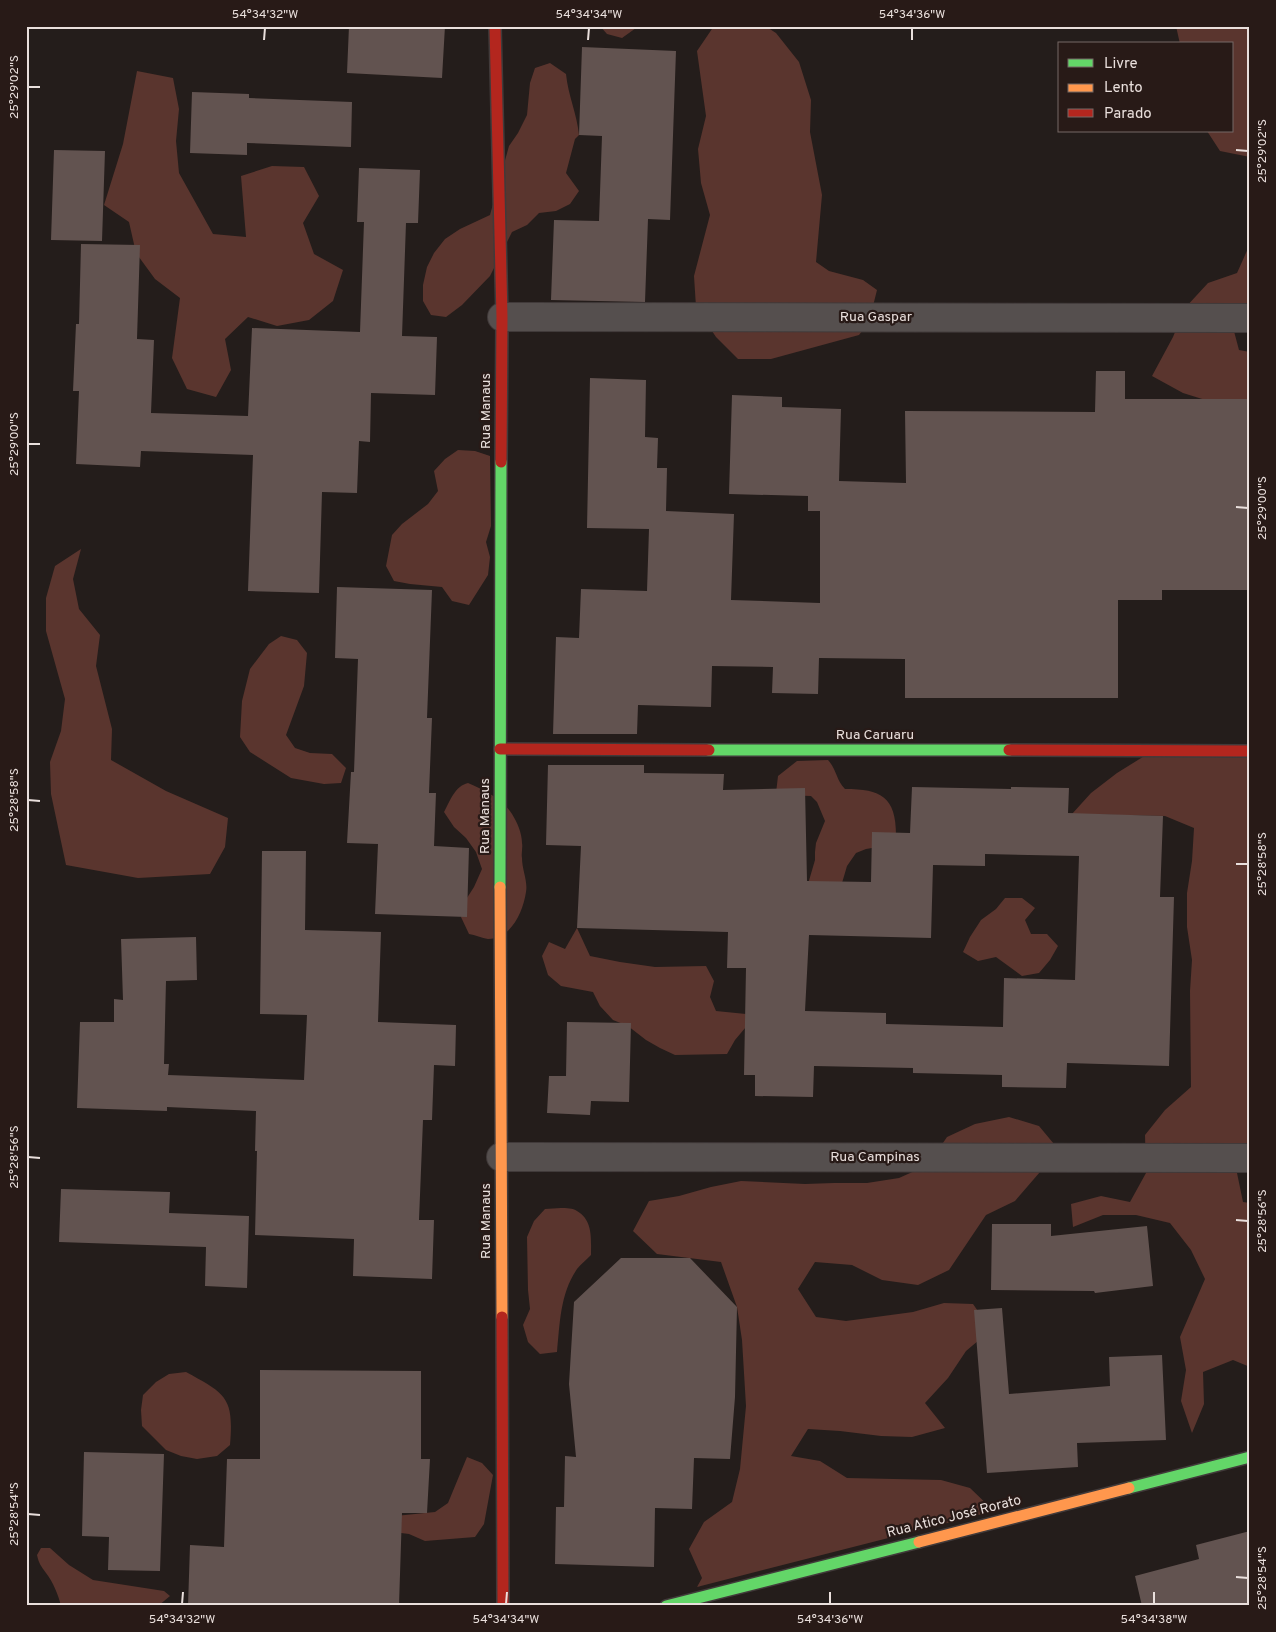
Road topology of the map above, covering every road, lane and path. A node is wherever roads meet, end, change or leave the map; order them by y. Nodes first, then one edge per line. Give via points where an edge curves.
1 (495, 26) edge
2 (502, 317) junction
3 (1250, 318) edge
4 (500, 749) junction
5 (1250, 750) edge
6 (501, 1157) junction
7 (1250, 1158) edge
8 (1250, 1457) edge
9 (503, 1606) edge
10 (666, 1606) edge

1 - 2 street, Rua Manaus
2 - 3 street, Rua Gaspar
2 - 4 street, Rua Manaus
4 - 5 street, Rua Caruaru
4 - 6 street, Rua Manaus
6 - 7 street, Rua Campinas
6 - 9 street, Rua Manaus
8 - 10 street, Rua Atico José Rorato

